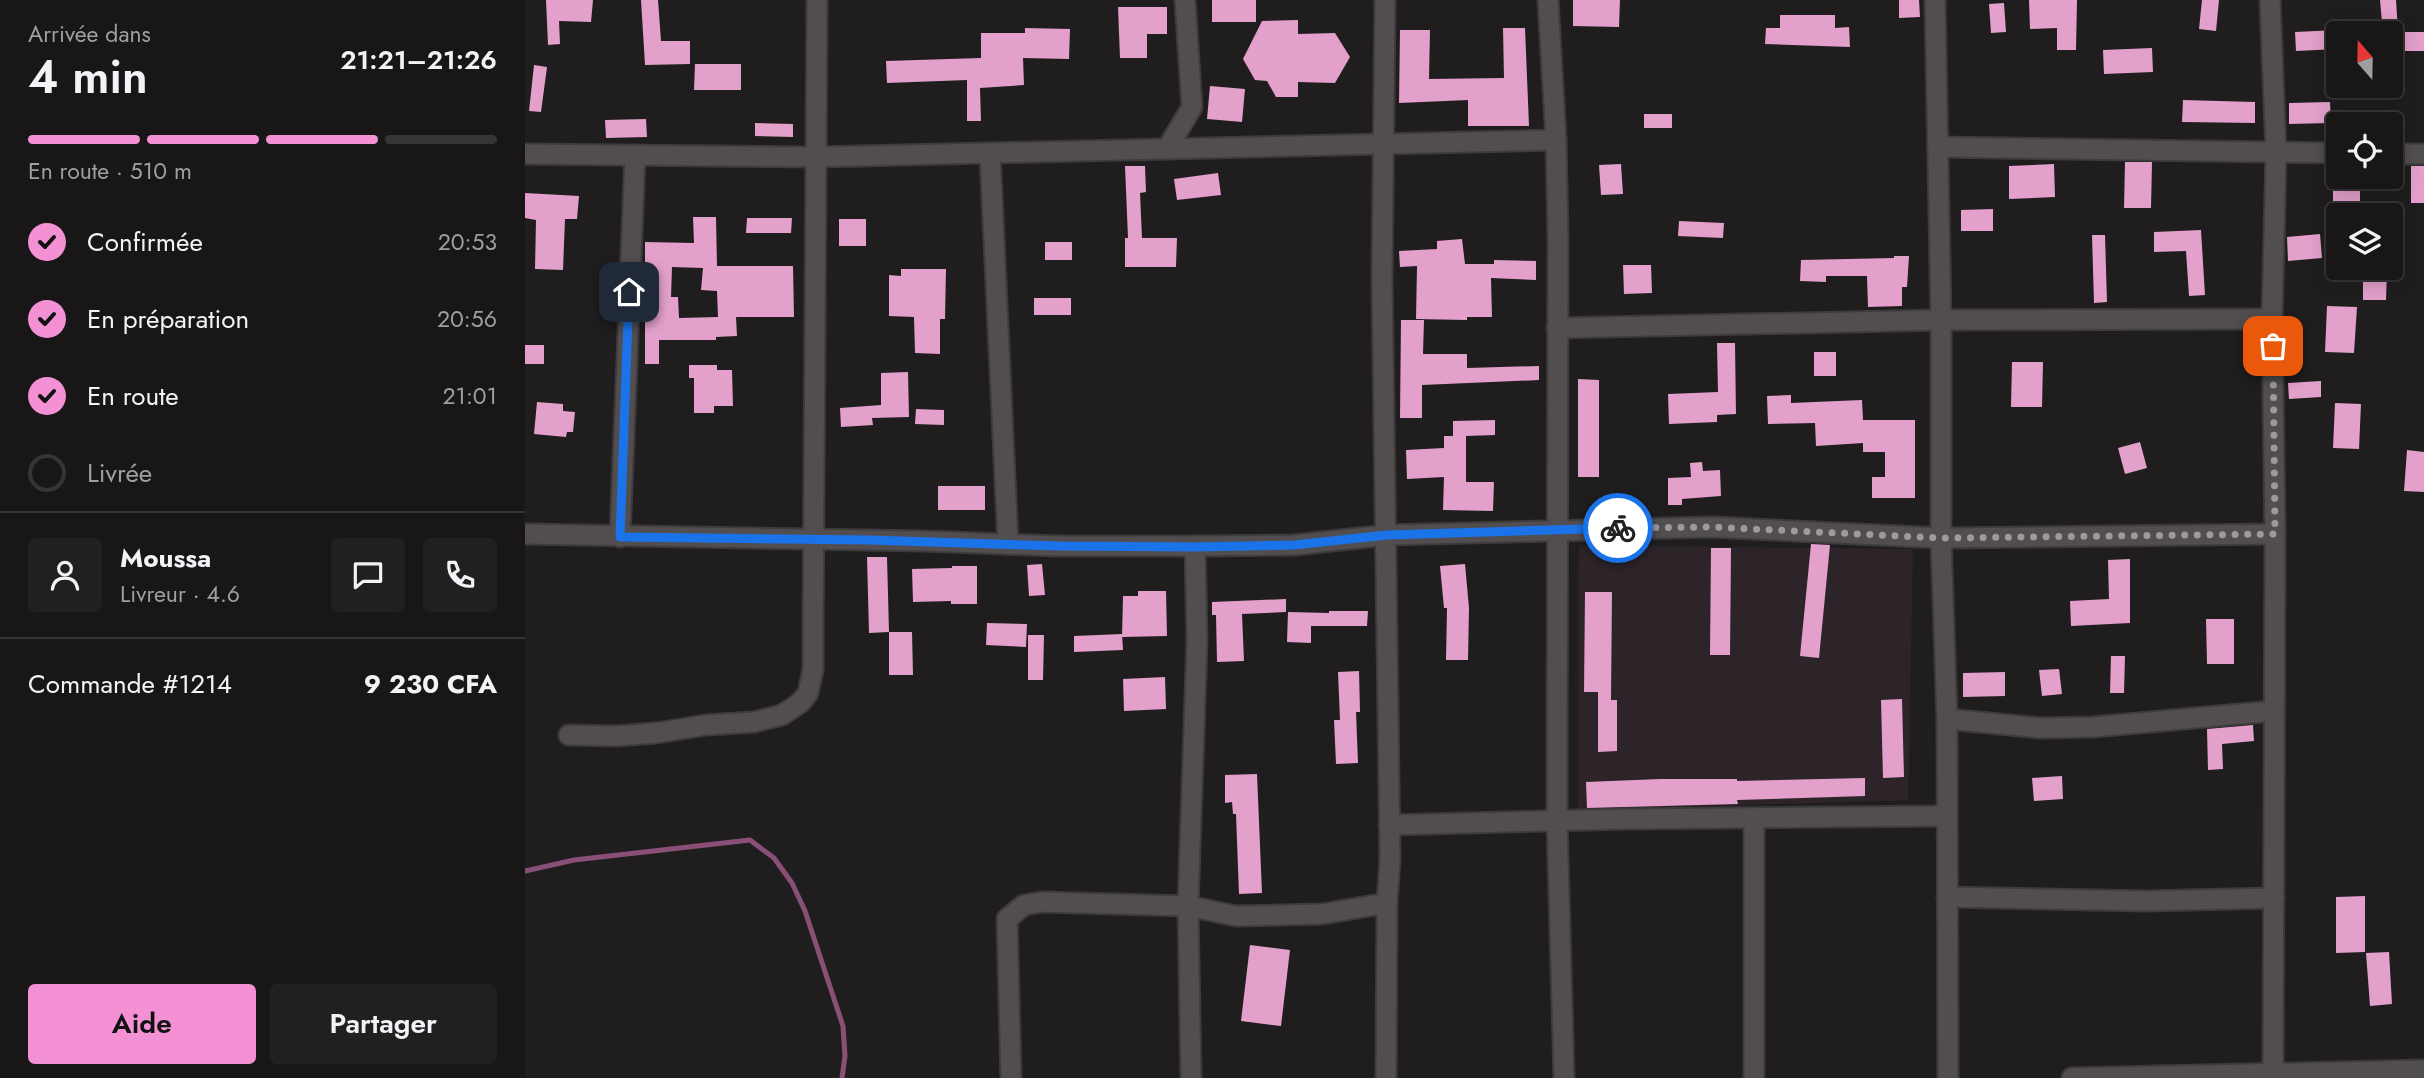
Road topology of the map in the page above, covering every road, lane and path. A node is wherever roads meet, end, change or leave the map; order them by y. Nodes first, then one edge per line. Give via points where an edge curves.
1 (817, 0) edge
2 (1185, 0) edge
3 (1385, 0) edge
4 (1548, 0) edge
5 (1935, 0) edge
6 (2270, 0) edge
7 (1556, 140) junction
8 (1382, 144) junction
9 (1938, 147) junction
10 (1167, 149) junction
11 (990, 153) junction
12 (2276, 153) junction
13 (2326, 153) edge
14 (525, 154) edge
15 (2403, 154) edge
16 (2424, 154) edge
17 (635, 156) junction
18 (816, 157) junction
19 (2272, 319) junction
20 (1941, 320) junction
21 (1557, 328) junction
22 (1558, 530) junction
23 (525, 534) edge
24 (2275, 534) junction
25 (1387, 535) junction
26 (620, 537) junction
27 (1941, 538) junction
28 (814, 539) junction
29 (1008, 544) junction
30 (1195, 547) junction
31 (2274, 711) junction
32 (1947, 719) junction
33 (569, 735) dead end
34 (1947, 816) junction
35 (1754, 819) junction
36 (1557, 820) junction
37 (1389, 825) junction
38 (1947, 897) junction
39 (2274, 898) junction
40 (1387, 903) junction
41 (1188, 906) junction
42 (2424, 1070) edge
43 (2273, 1076) edge
44 (1011, 1078) edge
45 (1191, 1078) edge
46 (1386, 1078) edge
47 (1564, 1078) edge
48 (1753, 1078) edge
49 (1948, 1078) edge
50 (2072, 1078) edge

1 - 18 street
2 - 10 street via 1192,107
3 - 8 street
4 - 7 street
5 - 9 street
6 - 12 street
7 - 8 street
7 - 21 street
8 - 10 street
8 - 25 street
9 - 12 street
9 - 20 street
10 - 11 street
11 - 18 street
11 - 29 street
12 - 13 street
12 - 19 street
14 - 17 street
15 - 16 street
17 - 18 street
17 - 26 street
18 - 28 street
19 - 20 street
19 - 24 street
20 - 21 street
20 - 27 street
21 - 22 street
22 - 25 street
22 - 27 street via 1712,527
22 - 36 street
23 - 26 street
24 - 27 street
24 - 31 street
25 - 30 street via 1294,545
25 - 37 street
26 - 28 street
27 - 32 street
28 - 29 street
28 - 33 street via 813,670 808,693 800,703 782,715 754,722 616,736
29 - 30 street
30 - 41 street via 1197,640
31 - 32 street via 2041,729
31 - 39 street
32 - 34 street
34 - 35 street
34 - 38 street
35 - 36 street
35 - 48 street
36 - 37 street
36 - 47 street
37 - 40 street
38 - 39 street
38 - 49 street
39 - 43 street
40 - 41 street via 1322,914 1236,916
40 - 46 street
41 - 44 street via 1042,902 1024,905 1007,919
41 - 45 street
42 - 43 street
43 - 50 street

